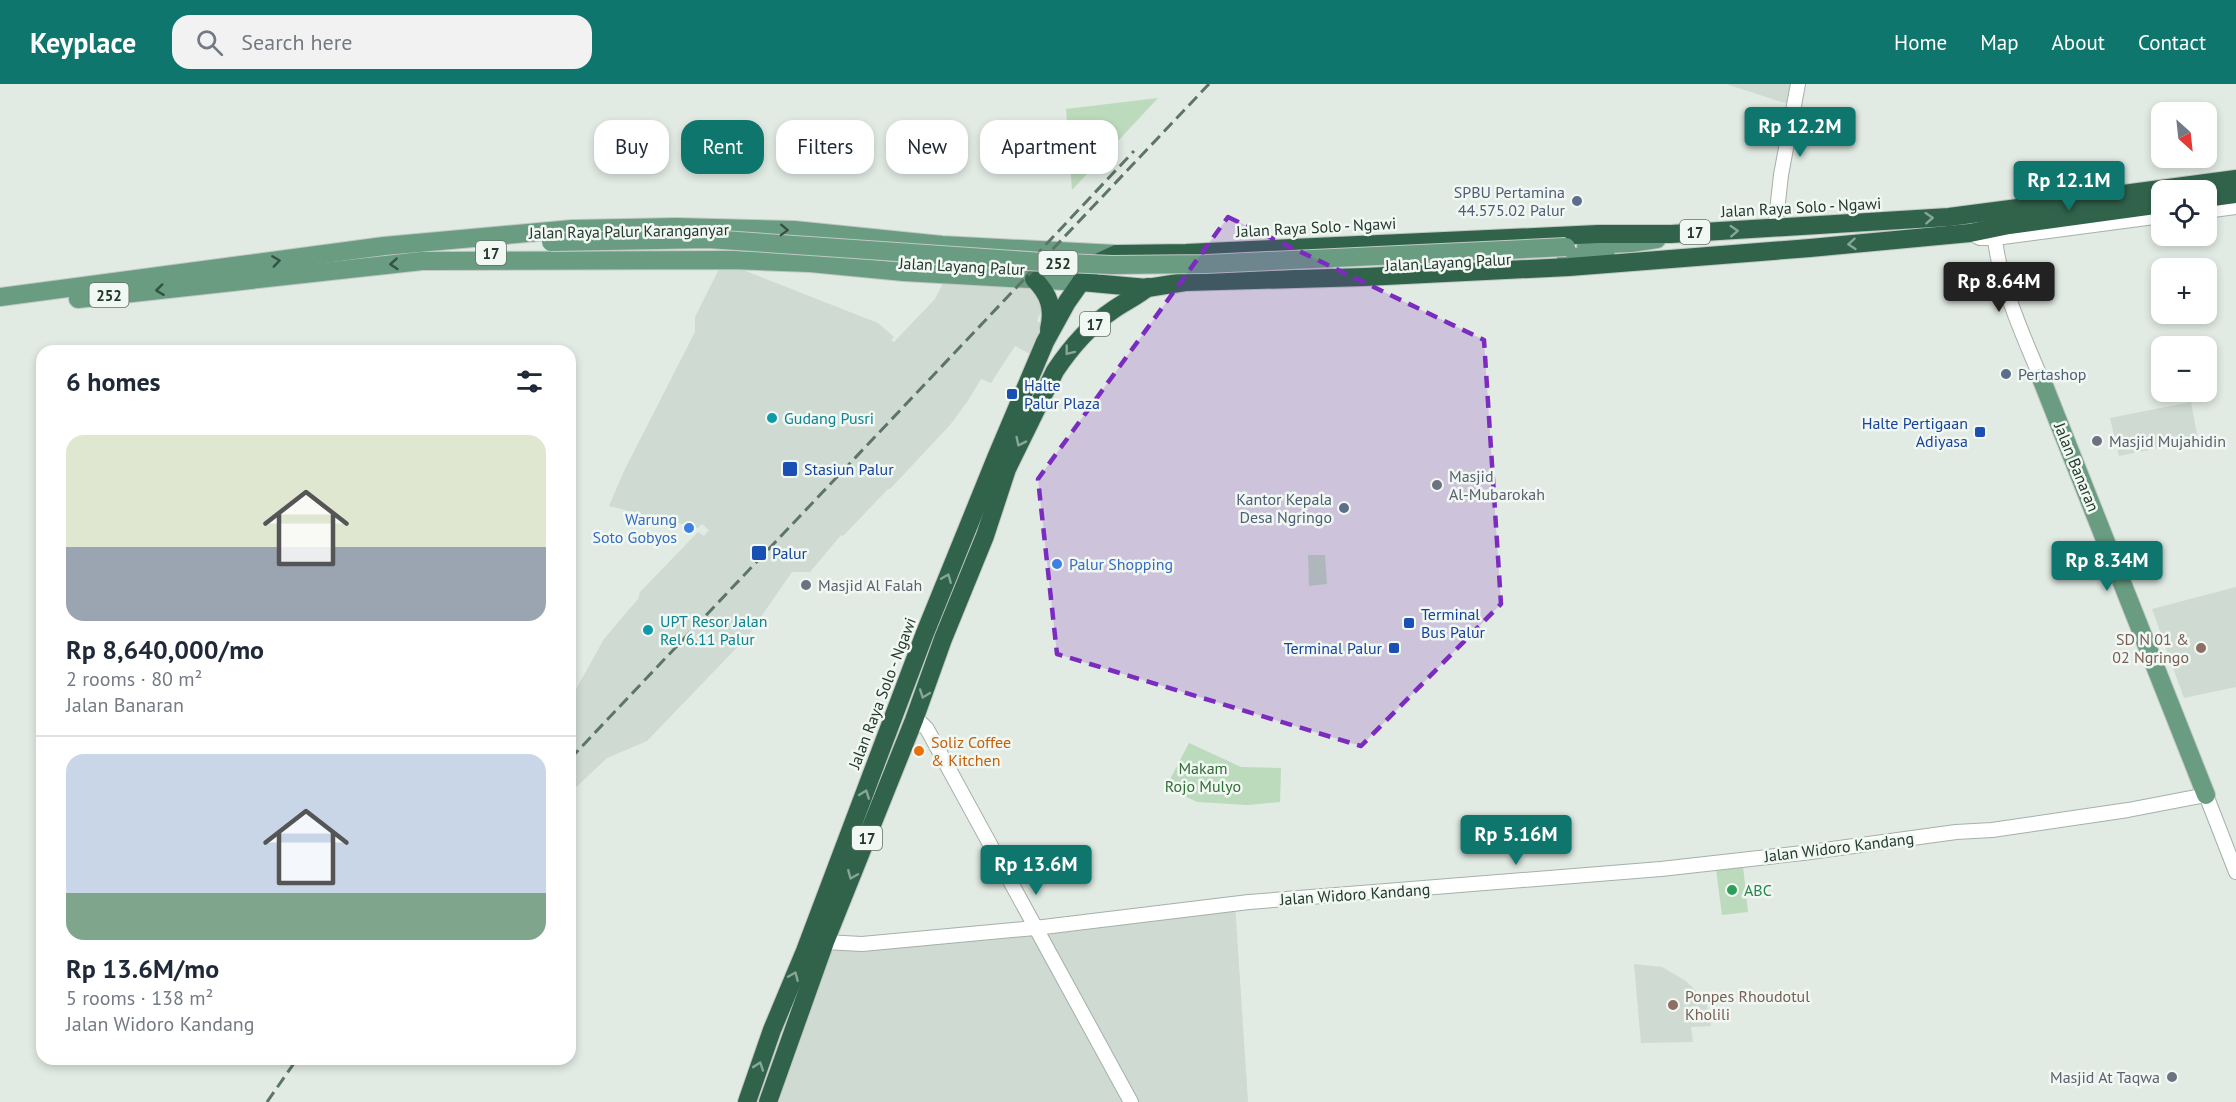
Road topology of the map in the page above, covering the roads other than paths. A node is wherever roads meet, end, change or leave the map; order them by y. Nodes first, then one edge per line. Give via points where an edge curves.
1 (1798, 84) edge
2 (2236, 179) edge
3 (2236, 194) edge
4 (2217, 197) edge
5 (2151, 206) edge
6 (2236, 207) edge
7 (2217, 210) edge
8 (2151, 217) edge
9 (2031, 227) junction
10 (1775, 229) junction
11 (1994, 233) junction
12 (1671, 234) junction
13 (434, 241) junction
14 (942, 245) junction
15 (551, 247) junction
16 (1566, 252) junction
17 (1186, 253) junction
18 (1116, 254) junction
19 (1151, 254) junction
20 (1673, 259) junction
21 (431, 261) junction
22 (939, 274) junction
23 (1034, 279) junction
24 (1081, 282) junction
25 (1185, 282) junction
26 (1147, 288) junction
27 (0, 297) edge
28 (0, 308) edge
29 (1045, 342) junction
30 (2041, 378) joint
31 (914, 720) junction
32 (2206, 795) junction
33 (2236, 872) edge
34 (1035, 928) junction
35 (825, 942) junction
36 (747, 1102) edge
37 (768, 1102) edge
38 (1131, 1102) edge

1 - 10 street
10 -> 2 highway, Jalan Raya Solo - Ngawi / 17 via 1949,217
3 - 4 highway
5 - 9 highway, 17
6 - 7 street
8 - 9 street
9 - 11 highway, 17
12 -> 10 highway, Jalan Raya Solo - Ngawi / 17
11 -> 20 highway, 17
11 - 30 street, Jalan Banaran via 2001,268
12 - 16 main road, Jalan Layang Palur / 17
12 - 17 highway, Jalan Raya Solo - Ngawi / 17
13 -> 14 main road, Jalan Raya Palur Karanganyar / 252 via 572,229 676,227 804,231
13 - 15 main road, Jalan Layang Palur / 17
27 -> 13 main road, Jalan Raya Palur Karanganyar / 252
14 - 18 main road, Jalan Raya Palur Karanganyar / 252
14 - 22 main road via 949,254 948,264
15 - 16 main road, Jalan Layang Palur / 252, bridge via 708,239 1112,265
15 - 21 main road, Jalan Layang Palur / 17
16 - 20 main road, Jalan Layang Palur / 17 via 1653,254
17 - 19 highway, Jalan Raya Solo - Ngawi / 17
17 - 25 highway via 1179,259 1178,269
18 - 19 highway, Jalan Raya Solo - Ngawi / 17
18 - 24 highway, Jalan Raya Solo - Ngawi / 17 via 1093,266
19 - 26 highway via 1157,272
20 - 25 highway, 17 via 1365,277
21 - 22 main road, Jalan Raya Palur Karanganyar / 252 via 733,260
21 -> 28 main road, Jalan Raya Palur Karanganyar / 252
22 - 23 main road, Jalan Raya Palur Karanganyar / 252
23 - 24 main road, Jalan Raya Palur Karanganyar / 252
23 - 29 highway via 1045,290 1051,305
24 - 26 highway
24 - 29 highway, Jalan Raya Solo - Ngawi / 17
25 - 26 highway, 17
26 -> 31 highway, 17 via 1090,328 1055,371 1007,469
36 -> 29 highway, Jalan Raya Solo - Ngawi / 17 via 925,633
30 - 32 main road, Jalan Banaran
31 - 34 street via 927,729
31 -> 35 highway, 17
32 - 33 street
32 - 34 street, Jalan Widoro Kandang via 2049,822 1803,853 1576,877 1249,902
34 - 35 street, Jalan Widoro Kandang via 862,944
34 - 38 street
35 - 37 highway, 17

